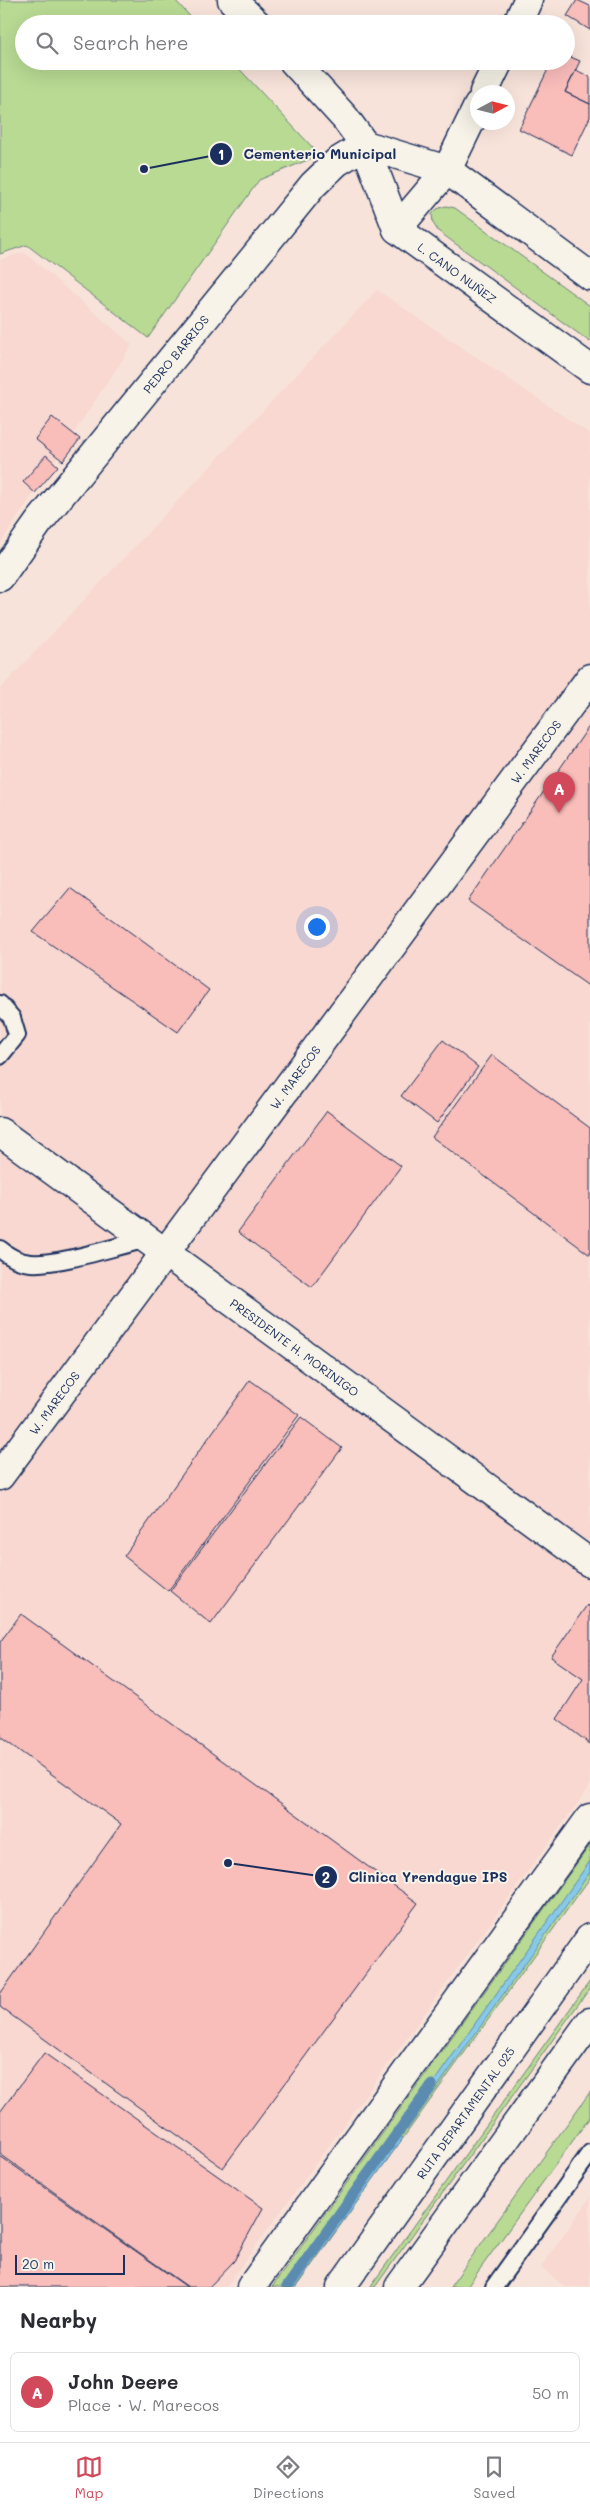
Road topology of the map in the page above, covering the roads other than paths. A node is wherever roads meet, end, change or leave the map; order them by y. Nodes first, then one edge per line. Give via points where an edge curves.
1 (232, 0) edge
2 (528, 0) edge
3 (248, 15) edge
4 (521, 15) edge
5 (301, 70) edge
6 (495, 70) edge
7 (487, 85) edge
8 (470, 123) edge
9 (365, 145) junction
10 (447, 170) junction
11 (397, 229) junction
12 (590, 276) edge
13 (590, 369) edge
14 (0, 577) edge
15 (590, 678) edge
16 (0, 1004) edge
17 (0, 1056) edge
18 (0, 1132) edge
19 (156, 1245) junction
20 (0, 1249) edge
21 (0, 1476) edge
22 (590, 1563) edge
23 (590, 1818) edge
24 (590, 1938) edge
25 (590, 2022) edge
26 (590, 2153) edge
27 (251, 2287) edge
28 (341, 2287) edge
29 (399, 2287) edge
30 (494, 2287) edge

1 - 3 main road
2 - 4 main road
5 - 9 main road
6 - 7 main road
8 - 10 main road
9 - 10 main road
9 - 11 main road
9 - 14 main road, PEDRO BARRIOS via 336,162 312,185 39,522
10 - 11 main road
10 - 12 main road
11 - 13 main road, L. CANO NUÑEZ
15 - 19 main road, W. MARECOS
16 - 17 lane via 12,1018 17,1035
18 - 19 main road, PRESIDENTE H. MORINIGO
19 - 20 lane via 30,1263 12,1258
19 - 21 main road, W. MARECOS
19 - 22 main road, PRESIDENTE H. MORINIGO
23 - 27 main road
24 - 28 main road, RUTA DEPARTAMENTAL 025
25 - 29 main road
26 - 30 lane

